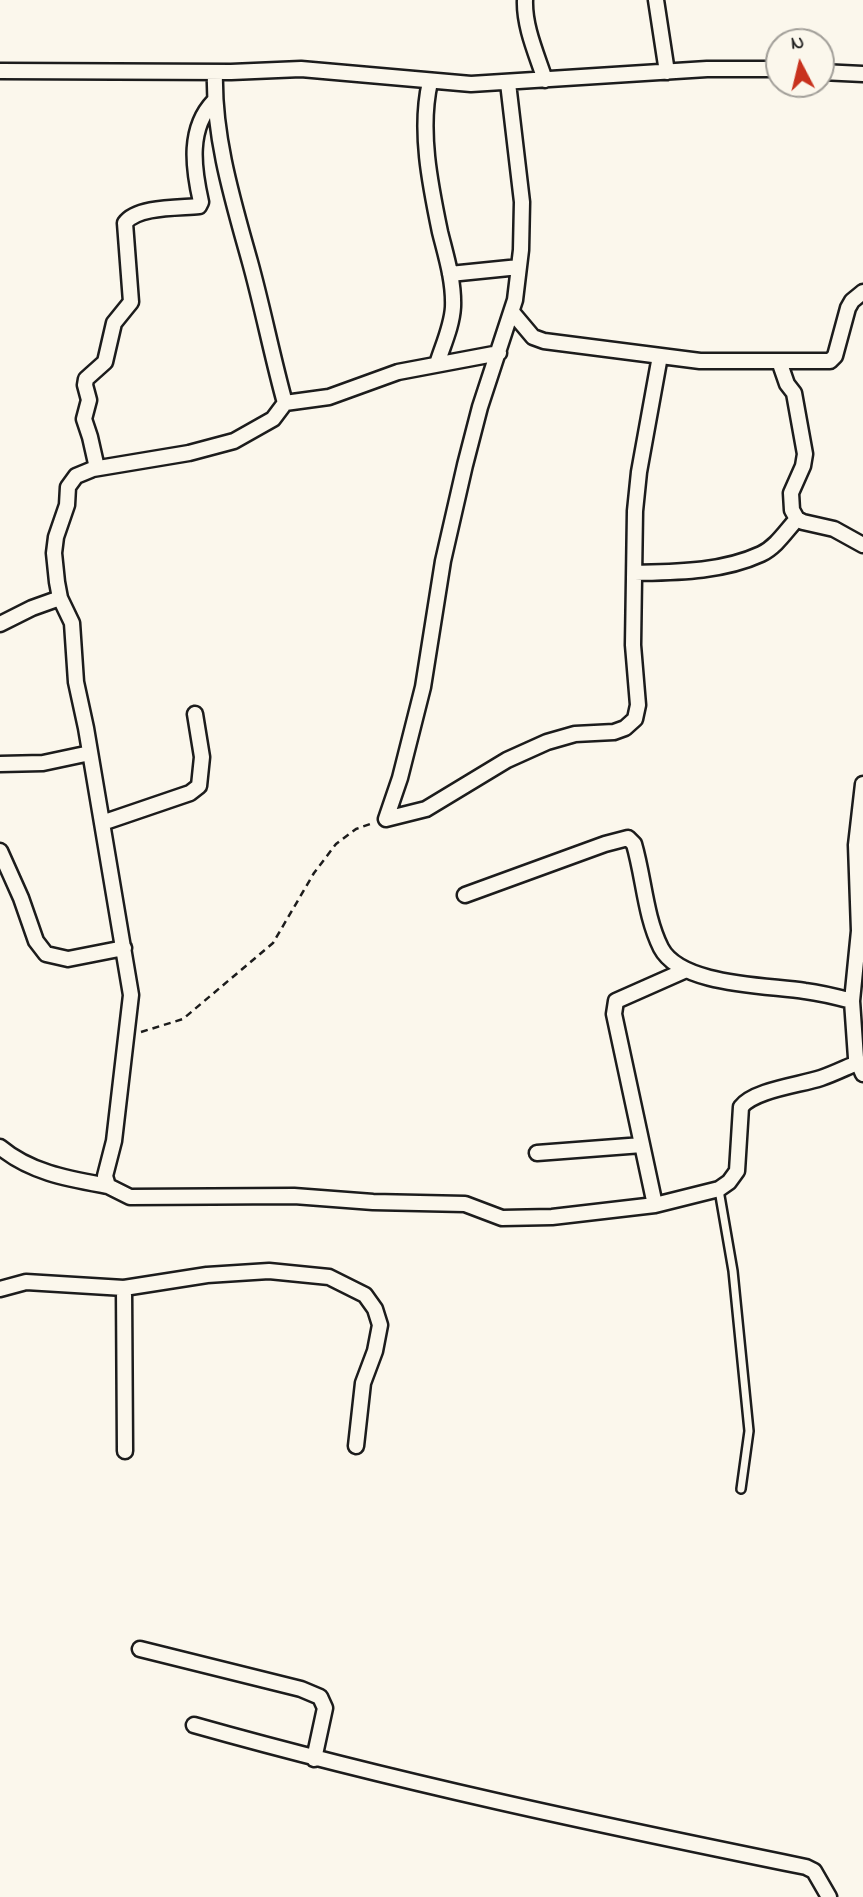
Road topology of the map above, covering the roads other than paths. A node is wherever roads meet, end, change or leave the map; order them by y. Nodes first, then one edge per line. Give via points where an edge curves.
1 (525, 0) edge
2 (656, 0) edge
3 (765, 69) edge
4 (0, 71) edge
5 (215, 72) junction
6 (667, 72) junction
7 (835, 73) edge
8 (863, 74) edge
9 (545, 80) junction
10 (430, 82) junction
11 (508, 83) junction
12 (214, 101) junction
13 (519, 267) junction
14 (450, 274) junction
15 (863, 292) edge
16 (512, 312) junction
17 (499, 353) junction
18 (660, 356) junction
19 (779, 361) junction
20 (437, 364) junction
21 (285, 403) junction
22 (97, 468) junction
23 (797, 519) junction
24 (863, 545) edge
25 (635, 573) junction
26 (60, 598) junction
27 (0, 624) edge
28 (195, 714) dead end
29 (90, 753) junction
30 (0, 765) edge
31 (863, 784) edge
32 (102, 824) junction
33 (0, 851) edge
34 (465, 895) dead end
35 (124, 948) junction
36 (686, 970) junction
37 (852, 1001) junction
38 (858, 1031) edge
39 (860, 1068) edge
40 (642, 1145) junction
41 (0, 1147) edge
42 (537, 1153) dead end
43 (108, 1186) junction
44 (719, 1189) junction
45 (655, 1205) junction
46 (0, 1289) edge
47 (124, 1289) junction
48 (356, 1446) dead end
49 (125, 1451) dead end
50 (741, 1489) dead end
51 (140, 1649) dead end
52 (194, 1725) dead end
53 (313, 1759) junction
54 (829, 1897) edge

1 - 9 street
2 - 6 street
3 - 6 street
4 - 5 street
5 - 10 street via 301,69
5 - 12 street
6 - 9 street
7 - 8 street
9 - 11 street
10 - 11 street
10 - 14 street via 424,112 434,201
11 - 13 street via 522,202
12 - 21 street via 234,206
12 - 22 street via 196,127 199,206 156,210 125,223 131,302 114,323 105,362 85,385 89,400 84,419
13 - 14 street
13 - 16 street
14 - 20 street via 452,313
15 - 19 street via 848,308 833,360
16 - 17 street
16 - 18 street via 540,340
17 - 20 street
17 - 25 street via 465,465 443,561 423,687 386,819 426,809 507,760 547,743 575,734 614,732 632,724 638,705 633,645
18 - 19 street
18 - 25 street via 639,472
19 - 23 street via 794,393 805,454 790,498
20 - 21 street via 398,372 329,397
21 - 22 street via 273,419 234,441
22 - 26 street via 76,476 66,492 67,505 54,547
23 - 24 street via 834,529
23 - 25 street via 762,553 696,571
26 - 27 street
26 - 29 street via 72,623 76,682
28 - 32 street via 202,757 199,786
29 - 30 street via 43,763
29 - 32 street
31 - 37 street via 856,845 859,930
32 - 35 street
33 - 35 street via 36,941 46,954 68,959
34 - 36 street via 628,838 634,844 645,901 662,950
35 - 43 street via 131,995 114,1141 105,1176
36 - 37 street
36 - 40 street via 616,1001 614,1014
37 - 38 street
38 - 39 street
39 - 44 street via 744,1103 737,1171
40 - 42 street
40 - 45 street
41 - 43 street via 49,1175
43 - 45 street via 130,1198 294,1196 465,1204 502,1218
44 - 45 street
44 - 50 lane via 733,1271 749,1431
46 - 47 street via 26,1282
47 - 48 street via 207,1275 269,1271 329,1277 365,1295 380,1325 363,1383
47 - 49 street
51 - 53 street via 320,1697 325,1708
52 - 53 street
53 - 54 street via 806,1867 814,1871

